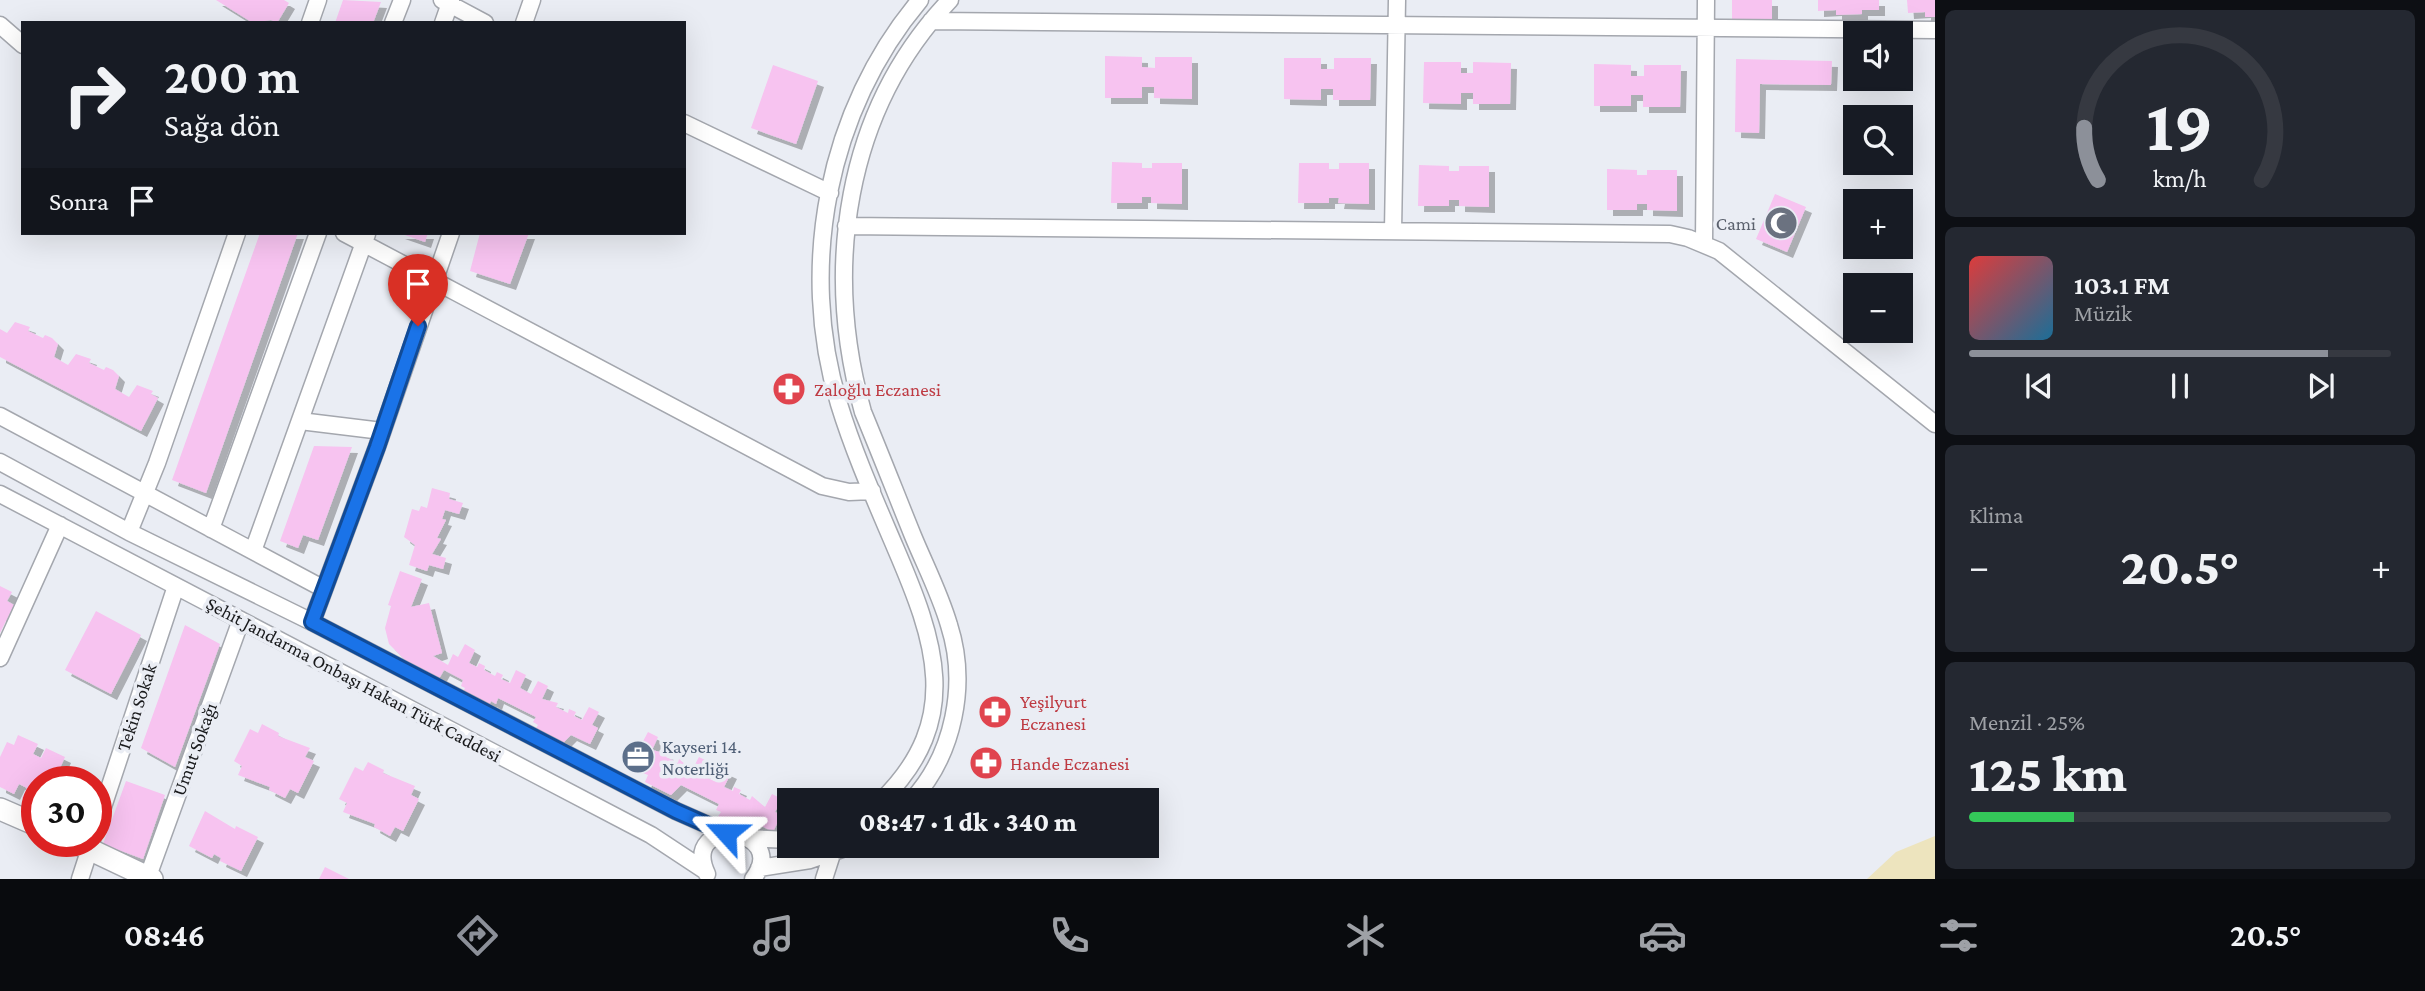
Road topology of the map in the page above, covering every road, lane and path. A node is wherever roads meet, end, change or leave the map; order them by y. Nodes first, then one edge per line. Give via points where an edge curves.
1 (318, 0) edge
2 (402, 0) edge
3 (532, 0) edge
4 (920, 0) edge
5 (950, 0) edge
6 (1397, 0) edge
7 (1706, 0) edge
8 (447, 1) edge
9 (311, 21) edge
10 (394, 21) edge
11 (443, 21) edge
12 (482, 21) edge
13 (525, 21) edge
14 (931, 21) junction
15 (1397, 24) junction
16 (0, 25) edge
17 (1706, 29) junction
18 (1935, 30) edge
19 (21, 44) edge
20 (686, 124) edge
21 (830, 193) junction
22 (846, 226) junction
23 (1393, 231) junction
24 (236, 235) edge
25 (317, 235) edge
26 (450, 235) edge
27 (365, 238) edge
28 (1703, 243) junction
29 (434, 280) junction
30 (0, 416) edge
31 (300, 421) junction
32 (1935, 424) edge
33 (382, 431) junction
34 (0, 462) edge
35 (872, 491) junction
36 (145, 493) junction
37 (0, 494) edge
38 (60, 525) junction
39 (211, 529) junction
40 (129, 532) junction
41 (253, 551) junction
42 (176, 586) junction
43 (324, 589) junction
44 (241, 620) junction
45 (312, 622) junction
46 (0, 658) edge
47 (112, 780) edge
48 (892, 788) edge
49 (920, 788) edge
50 (0, 809) edge
51 (21, 818) edge
52 (726, 833) junction
53 (749, 838) junction
54 (777, 839) edge
55 (83, 857) edge
56 (109, 857) edge
57 (816, 858) edge
58 (831, 858) edge
59 (707, 875) edge
60 (758, 875) edge
61 (149, 878) edge
62 (80, 879) edge
63 (824, 879) edge

1 - 9 street
2 - 10 street
3 - 13 street
4 - 21 street via 863,88 844,136
5 - 14 street
6 - 15 street
7 - 17 street
8 - 11 street
8 - 12 street
14 - 15 street
14 - 22 street via 904,59 871,122 856,167
15 - 17 street
15 - 23 street
16 - 19 street
17 - 18 street
17 - 28 street
20 - 21 street
21 - 35 street via 821,265 826,345 839,403
22 - 23 street
22 - 49 street via 844,303 855,381 863,412 944,611 956,661 956,702 950,730 938,761
23 - 28 street via 1670,234
24 - 36 street
25 - 39 street
26 - 29 street
27 - 29 street
27 - 31 street
28 - 32 street
29 - 33 street
29 - 35 street via 822,486
30 - 36 street
31 - 33 street
31 - 41 street
33 - 43 street
34 - 40 street, Şehit Jandarma Onbaşı Hakan Türk Caddesi
35 - 48 street via 921,607 936,671 923,745
36 - 39 street
36 - 40 street
37 - 38 street, Şehit Jandarma Onbaşı Hakan Türk Caddesi
38 - 42 street, Şehit Jandarma Onbaşı Hakan Türk Caddesi
38 - 46 street
39 - 41 street
40 - 45 street, Şehit Jandarma Onbaşı Hakan Türk Caddesi
41 - 43 street
42 - 44 street, Şehit Jandarma Onbaşı Hakan Türk Caddesi
42 - 47 street, Tekin Sokak
43 - 45 street
44 - 59 street, Şehit Jandarma Onbaşı Hakan Türk Caddesi via 651,835
44 - 61 street, Umut Sokağı
45 - 52 street, Şehit Jandarma Onbaşı Hakan Türk Caddesi
50 - 51 street
52 - 53 street, Şehit Jandarma Onbaşı Hakan Türk Caddesi
52 - 59 street via 706,847
53 - 54 street, Şehit Jandarma Onbaşı Hakan Türk Caddesi
53 - 60 street via 758,852
55 - 62 street
56 - 61 street
57 - 60 street
58 - 63 street

